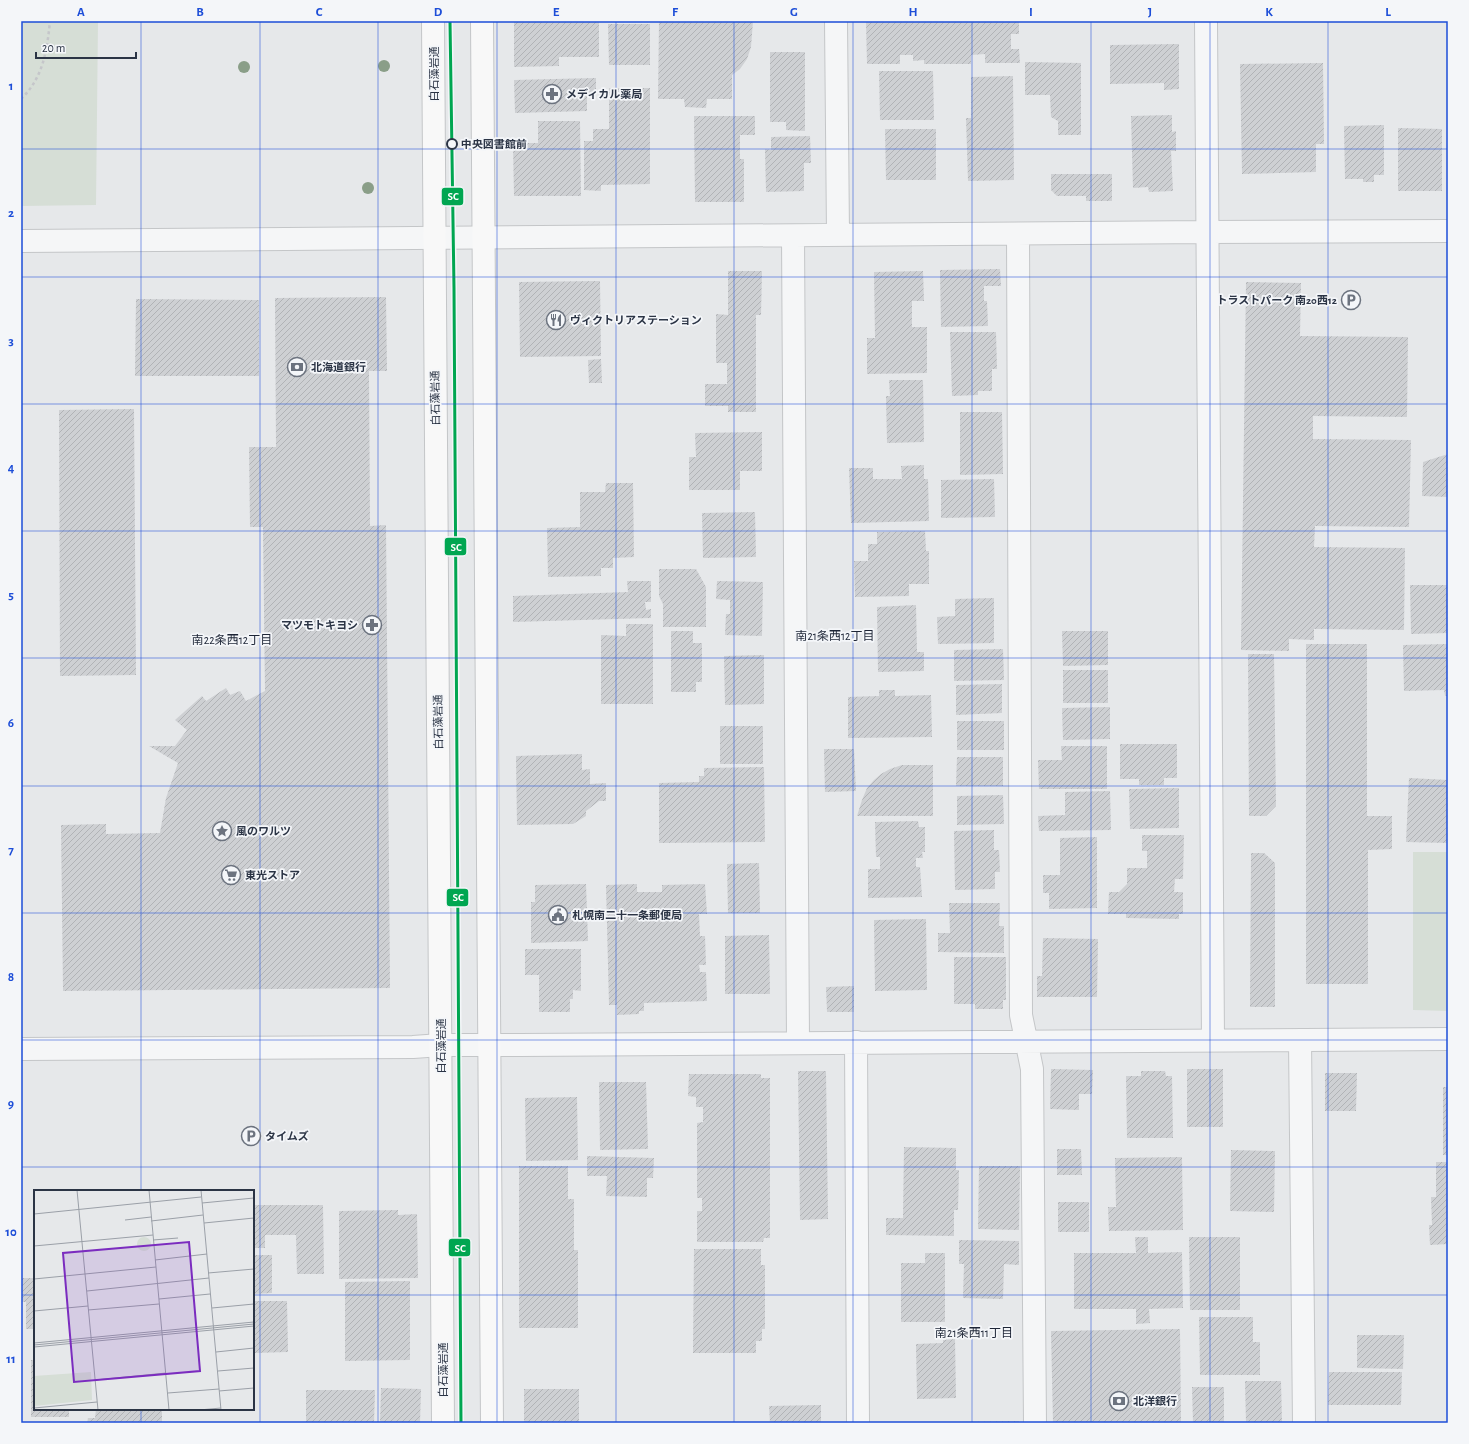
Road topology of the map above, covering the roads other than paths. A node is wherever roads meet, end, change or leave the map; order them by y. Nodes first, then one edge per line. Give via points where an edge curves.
1 (433, 21) edge
2 (482, 21) edge
3 (836, 21) edge
4 (1206, 21) edge
5 (1448, 231) edge
6 (1207, 232) junction
7 (1018, 234) junction
8 (838, 235) junction
9 (793, 236) junction
10 (434, 238) junction
11 (484, 238) junction
12 (21, 241) edge
13 (1448, 1039) edge
14 (1213, 1040) junction
15 (1300, 1040) junction
16 (1027, 1041) junction
17 (798, 1042) junction
18 (856, 1042) junction
19 (441, 1045) junction
20 (489, 1045) junction
21 (21, 1049) edge
22 (443, 1423) edge
23 (492, 1423) edge
24 (858, 1423) edge
25 (1035, 1423) edge
26 (1304, 1423) edge

1 - 10 main road, 白石藻岩通
2 - 11 main road
3 - 8 street
4 - 6 street
5 - 6 street
6 - 7 street
6 - 14 street
7 - 8 street
7 - 16 street via 1021,1015
8 - 9 street
9 - 11 street
9 - 17 street
10 - 11 street
10 - 12 street
10 - 19 main road, 白石藻岩通
11 - 20 main road
13 - 15 street
14 - 15 street
14 - 16 street
15 - 26 street
16 - 18 street
16 - 25 street via 1032,1069
17 - 18 street
17 - 20 street
18 - 24 street
19 - 20 street
19 - 21 street
19 - 22 main road, 白石藻岩通
20 - 23 main road

